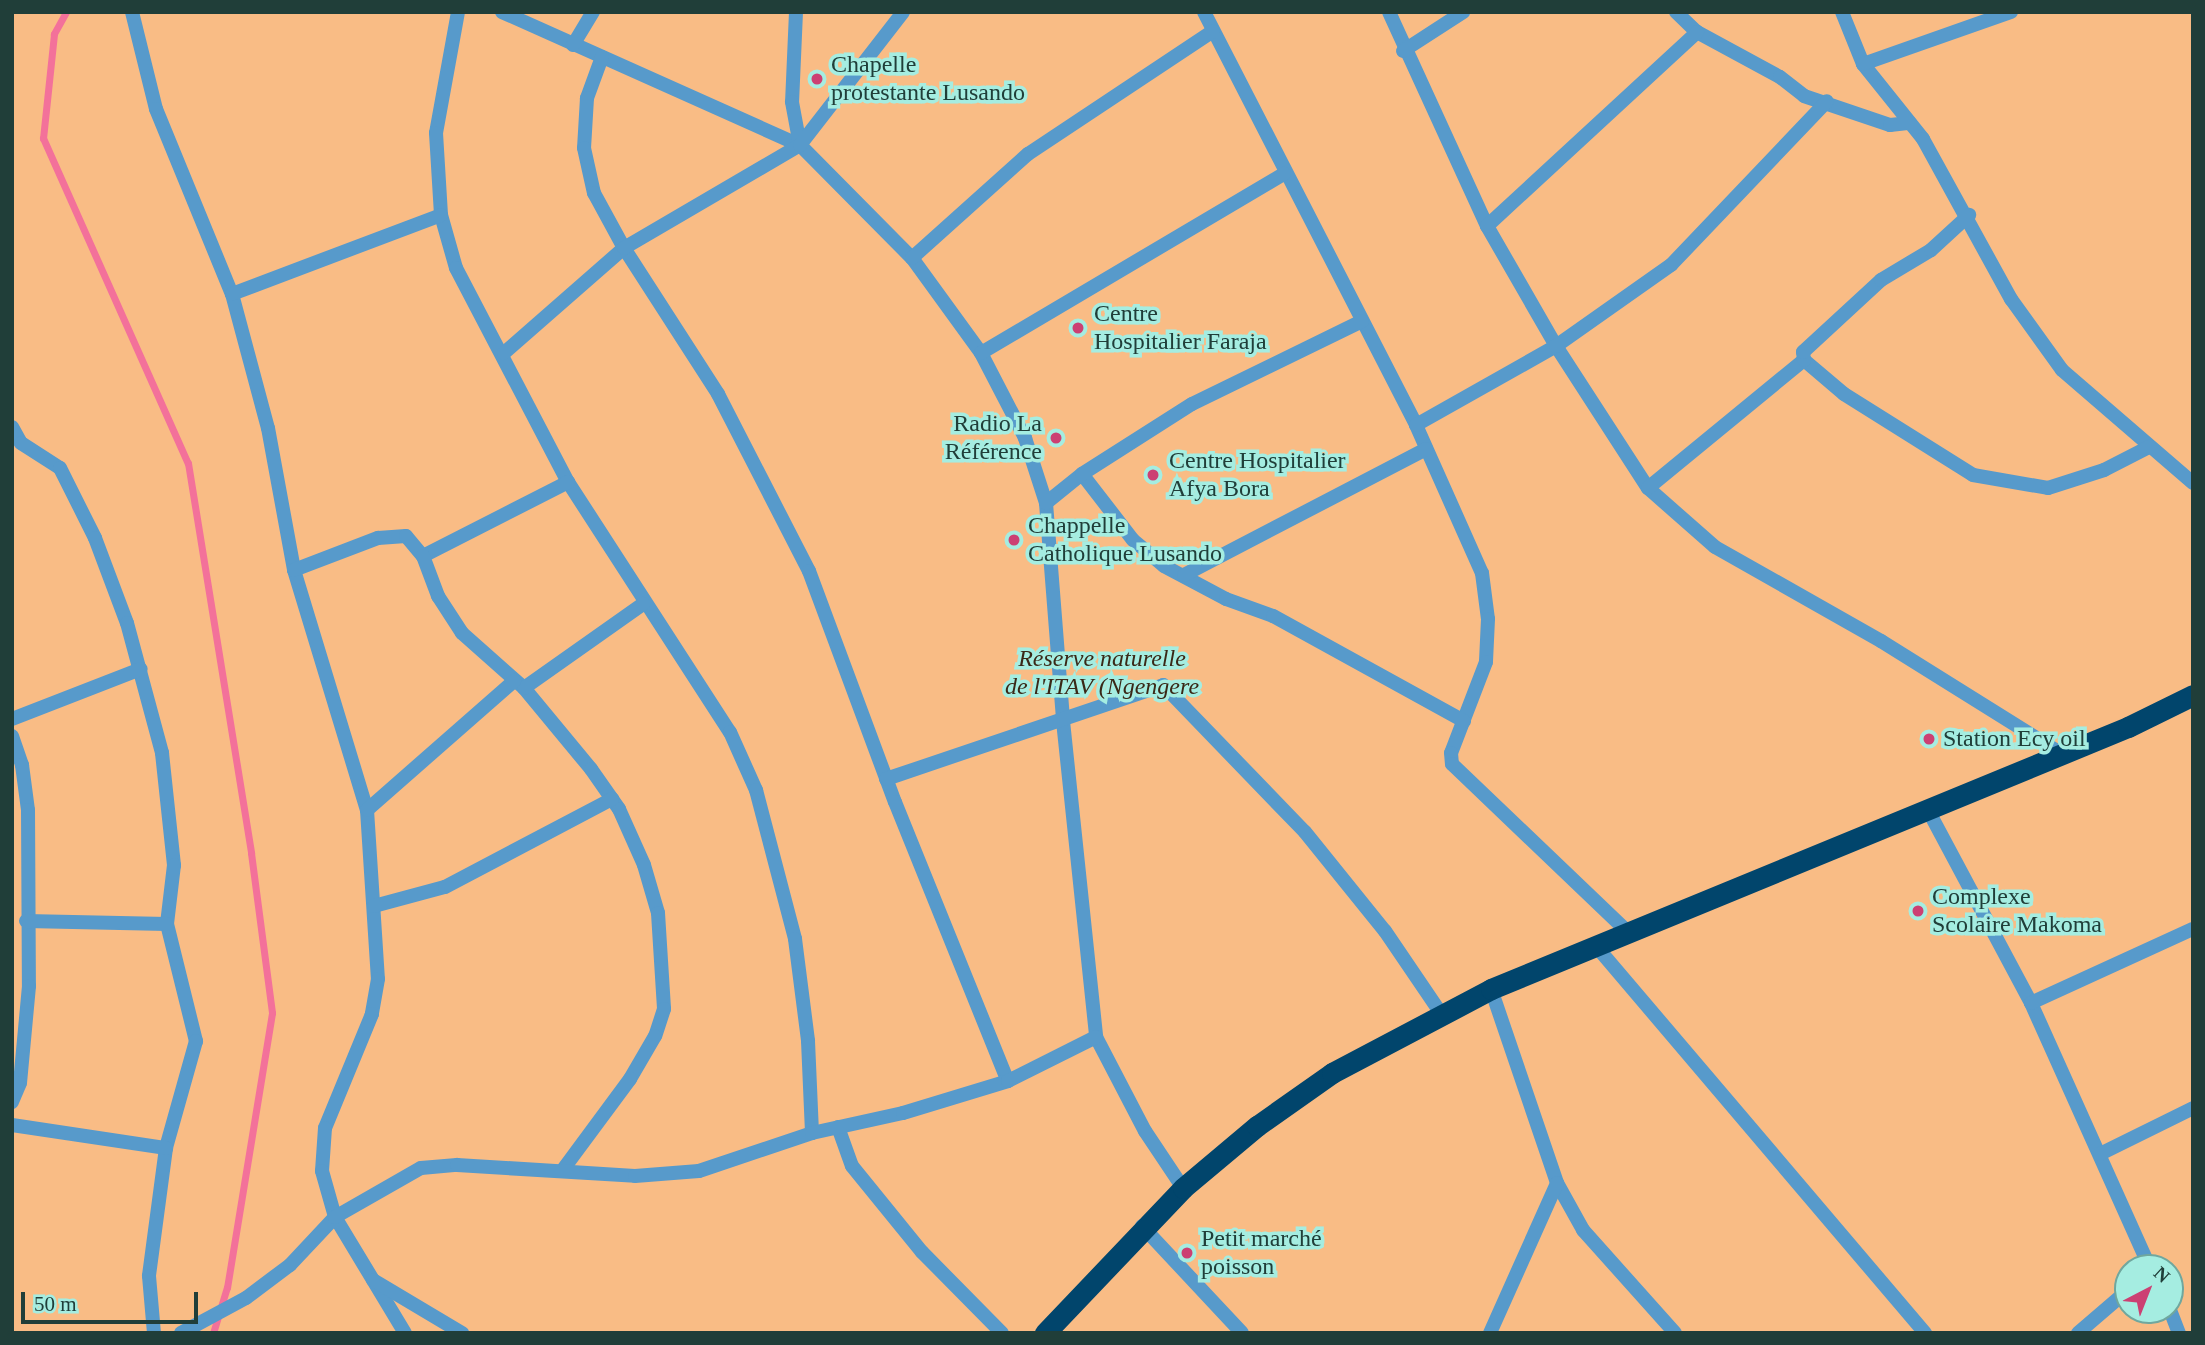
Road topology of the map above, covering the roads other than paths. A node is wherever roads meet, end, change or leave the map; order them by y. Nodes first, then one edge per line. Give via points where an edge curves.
1 (132, 12) edge
2 (458, 12) edge
3 (502, 12) edge
4 (593, 12) edge
5 (796, 12) edge
6 (903, 12) edge
7 (1204, 12) edge
8 (1389, 12) edge
9 (1463, 12) edge
10 (1676, 12) edge
11 (1842, 12) edge
12 (2011, 12) edge
13 (1213, 31) junction
14 (1697, 32) junction
15 (573, 45) junction
16 (1403, 51) junction
17 (602, 57) junction
18 (1863, 64) junction
19 (1827, 101) junction
20 (1910, 123) junction
21 (800, 145) junction
22 (1284, 174) junction
23 (441, 215) junction
24 (1969, 215) junction
25 (1487, 226) junction
26 (624, 248) junction
27 (912, 258) junction
28 (232, 294) junction
29 (1362, 321) junction
30 (1556, 346) junction
31 (504, 353) junction
32 (981, 353) junction
33 (1804, 360) junction
34 (1416, 425) junction
35 (12, 427) edge
36 (2149, 447) junction
37 (1426, 449) junction
38 (1082, 474) junction
39 (2191, 476) edge
40 (568, 482) junction
41 (1648, 488) junction
42 (1046, 503) junction
43 (423, 556) junction
44 (294, 570) junction
45 (1184, 575) junction
46 (643, 604) junction
47 (141, 669) junction
48 (519, 684) junction
49 (2193, 695) edge
50 (12, 719) edge
51 (1063, 721) junction
52 (1464, 721) junction
53 (12, 736) edge
54 (2062, 754) junction
55 (886, 779) junction
56 (612, 799) junction
57 (367, 810) junction
58 (1928, 810) junction
59 (374, 906) junction
60 (26, 921) junction
61 (167, 925) junction
62 (2193, 929) edge
63 (1628, 932) junction
64 (1596, 946) junction
65 (1491, 989) junction
66 (2031, 1003) junction
67 (1442, 1015) junction
68 (1096, 1037) junction
69 (1008, 1081) junction
70 (12, 1102) edge
71 (2193, 1108) edge
72 (12, 1125) edge
73 (838, 1127) junction
74 (812, 1133) junction
75 (166, 1148) junction
76 (2100, 1154) junction
77 (562, 1171) junction
78 (1557, 1183) junction
79 (1183, 1188) junction
80 (335, 1217) junction
81 (1142, 1226) junction
82 (2144, 1254) edge
83 (369, 1277) junction
84 (2114, 1302) edge
85 (154, 1333) edge
86 (181, 1333) edge
87 (405, 1333) edge
88 (462, 1333) edge
89 (1002, 1333) edge
90 (1045, 1333) edge
91 (1242, 1333) edge
92 (1490, 1333) edge
93 (1675, 1333) edge
94 (1925, 1333) edge
95 (2078, 1333) edge

1 - 28 street via 156,108
2 - 23 street via 436,133
3 - 15 street
4 - 15 street
5 - 21 street via 792,102
6 - 21 street
7 - 13 street
8 - 16 street
9 - 16 street
10 - 14 street
11 - 18 street
12 - 18 street
13 - 22 street
13 - 27 street via 1028,154
14 - 19 street via 1780,76 1804,96
14 - 25 street
15 - 17 street
16 - 25 street
17 - 21 street
17 - 26 street via 587,98 584,148 594,193
18 - 20 street
19 - 20 street via 1890,125
19 - 30 street via 1671,264
20 - 24 street
21 - 26 street
21 - 27 street
22 - 29 street
22 - 32 street
23 - 28 street
23 - 31 street via 456,268
24 - 33 street via 1931,250 1881,280 1803,352
24 - 36 street via 2011,299 2062,370
25 - 30 street
26 - 31 street
26 - 55 street via 718,394 809,570
27 - 32 street
28 - 44 street via 268,428
29 - 34 street
29 - 38 street via 1192,404
30 - 34 street
30 - 41 street
31 - 40 street
32 - 42 street via 1025,438
33 - 36 street via 1844,394 1973,475 2048,488 2104,470
33 - 41 street
34 - 37 street
35 - 47 street via 21,443 60,468 94,538
36 - 39 street
37 - 45 street
37 - 52 street via 1482,573 1488,619 1486,662
38 - 42 street
38 - 45 street via 1133,540
40 - 43 street
40 - 46 street
41 - 54 street via 1715,547 1881,641
42 - 51 street
43 - 44 street via 406,536 377,538
43 - 48 street via 438,597 462,633
44 - 57 street
45 - 52 street via 1226,599 1273,616
46 - 48 street
46 - 74 street via 730,732 756,790 795,939 808,1041
47 - 50 street
47 - 61 street via 162,753 171,825 174,865
48 - 56 street
48 - 57 street
49 - 54 highway
51 - 55 street
51 - 67 street via 1163,685 1305,832 1385,931
51 - 68 street
52 - 63 street via 1451,753 1452,764
53 - 60 street via 22,765 28,810
54 - 58 highway
55 - 69 street
56 - 59 street via 445,887
56 - 77 street via 644,865 658,913 664,1009 656,1036 630,1079
57 - 59 street
58 - 63 highway
58 - 66 street
59 - 80 street via 378,979 372,1014 326,1128 322,1171
60 - 61 street
60 - 70 street via 26,1028 20,1083
61 - 75 street via 196,1041
62 - 66 street
63 - 64 highway
64 - 65 highway
64 - 94 street
65 - 67 highway
65 - 78 street
66 - 76 street
67 - 79 highway via 1332,1073 1257,1126
68 - 69 street
68 - 79 street via 1145,1131
69 - 73 street
71 - 76 street
72 - 75 street
73 - 74 street
73 - 89 street via 852,1166 922,1252
74 - 77 street via 699,1171 635,1176
75 - 85 street via 149,1276
76 - 82 street
77 - 80 street via 457,1165 421,1168
78 - 92 street
78 - 93 street via 1583,1230
79 - 81 highway
80 - 83 street
80 - 86 street via 290,1265 246,1298
81 - 90 highway
81 - 91 street
83 - 87 street
83 - 88 street
84 - 95 street

